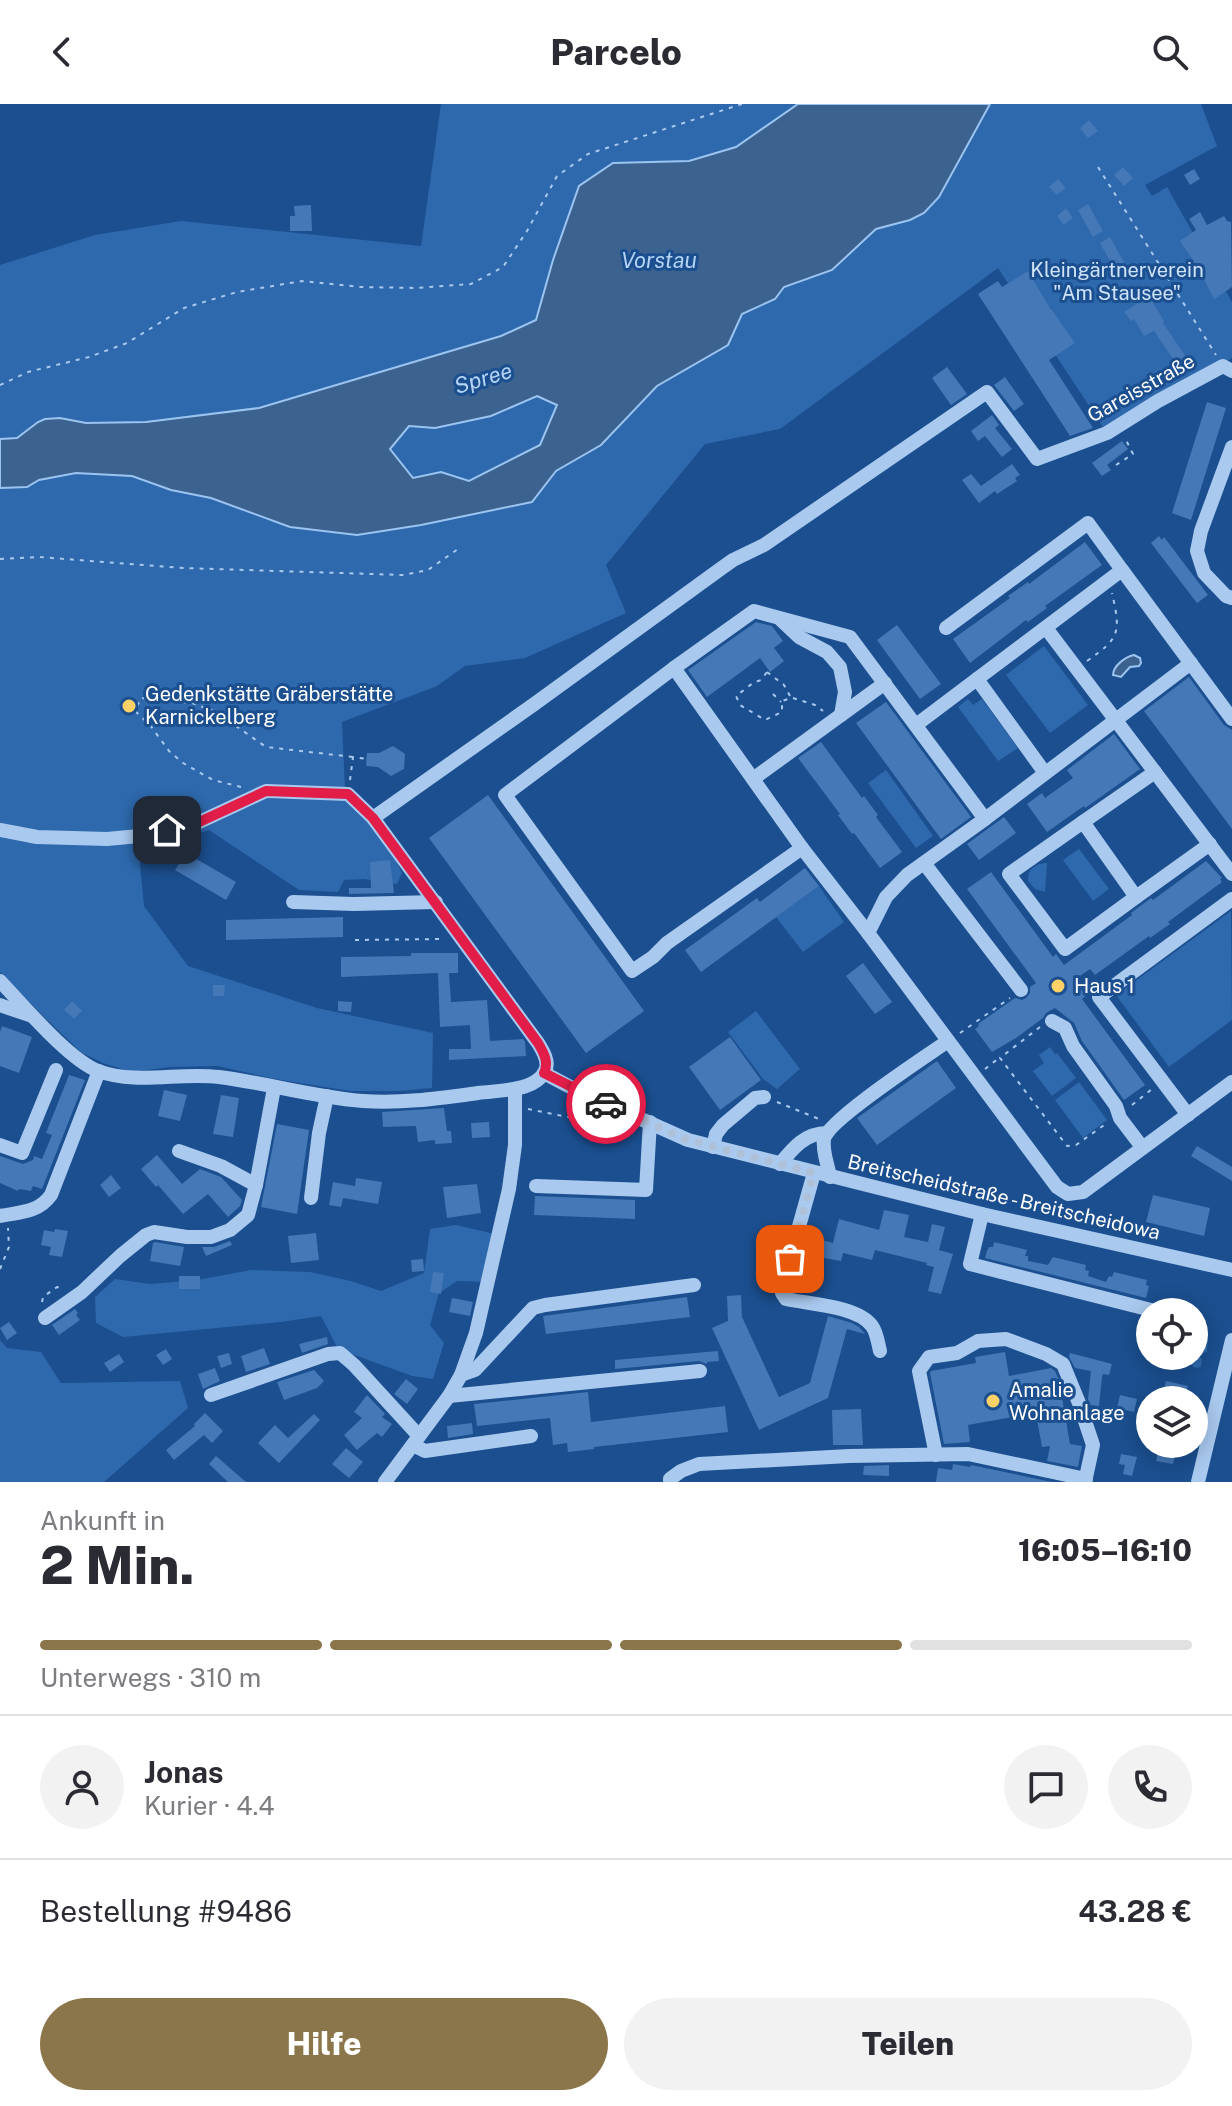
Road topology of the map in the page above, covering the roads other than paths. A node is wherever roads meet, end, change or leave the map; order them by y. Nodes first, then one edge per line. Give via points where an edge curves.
1 (1228, 368) edge
2 (1232, 447) edge
3 (1122, 570) junction
4 (1232, 598) edge
5 (778, 617) junction
6 (946, 628) dead end
7 (1046, 628) junction
8 (1191, 663) junction
9 (674, 668) junction
10 (977, 679) junction
11 (885, 683) junction
12 (837, 718) junction
13 (1115, 719) junction
14 (1232, 719) edge
15 (916, 725) junction
16 (1155, 772) junction
17 (1045, 773) junction
18 (753, 779) junction
19 (373, 818) junction
20 (985, 819) junction
21 (1083, 822) junction
22 (0, 830) edge
23 (1210, 844) junction
24 (802, 848) junction
25 (924, 863) junction
26 (1232, 874) edge
27 (1136, 897) junction
28 (1232, 899) edge
29 (293, 902) dead end
30 (436, 902) junction
31 (868, 933) junction
32 (0, 981) edge
33 (1021, 990) road end
34 (0, 1005) edge
35 (36, 1018) junction
36 (1052, 1021) road end
37 (948, 1041) junction
38 (56, 1070) dead end
39 (99, 1071) junction
40 (544, 1073) junction
41 (1232, 1082) edge
42 (274, 1088) junction
43 (515, 1089) junction
44 (327, 1096) junction
45 (764, 1097) road end
46 (1188, 1115) junction
47 (649, 1128) junction
48 (831, 1129) junction
49 (0, 1145) edge
50 (713, 1147) junction
51 (1142, 1147) junction
52 (179, 1151) dead end
53 (780, 1164) junction
54 (814, 1173) junction
55 (830, 1177) junction
56 (256, 1185) junction
57 (536, 1186) dead end
58 (311, 1198) dead end
59 (982, 1214) junction
60 (3, 1215) edge
61 (1232, 1270) edge
62 (694, 1285) dead end
63 (1136, 1306) edge
64 (45, 1318) dead end
65 (1232, 1340) edge
66 (880, 1351) dead end
67 (700, 1371) dead end
68 (461, 1375) junction
69 (211, 1395) dead end
70 (449, 1396) junction
71 (531, 1436) dead end
72 (416, 1440) junction
73 (936, 1455) junction
74 (1085, 1480) edge
75 (385, 1482) edge
76 (670, 1482) edge
77 (1198, 1482) edge

1 - 19 street, Gareisstraße via 1158,401 1107,433 1037,459 987,392 764,545 726,565
2 - 4 street via 1197,551 1204,573
3 - 6 street via 1088,523
3 - 7 street
3 - 8 street
5 - 9 street via 754,611
5 - 11 street via 850,637
5 - 12 street via 840,667 845,692
7 - 10 street
7 - 13 street
8 - 13 street
8 - 14 street
9 - 18 street
9 - 24 street via 505,795 632,971
10 - 15 street
10 - 17 street
11 - 12 street
11 - 15 street
12 - 18 street
13 - 16 street
13 - 17 street
15 - 20 street
16 - 21 street
16 - 23 street
17 - 20 street
18 - 24 street
19 - 22 street via 348,794 266,791 195,824 139,836 37,837
19 - 30 street
20 - 25 street
21 - 27 street
21 - 27 street via 1009,874 1065,949
23 - 26 street
23 - 27 street
24 - 31 street
25 - 31 street via 894,886
25 - 33 street
28 - 46 street via 1099,997
29 - 30 street
30 - 40 street via 538,1043 546,1061
31 - 37 street
32 - 35 street
34 - 35 street
35 - 39 street via 79,1061
36 - 51 street via 1065,1028
37 - 48 street
37 - 51 street via 1057,1187 1068,1194 1083,1192
38 - 49 street via 22,1153
39 - 42 street via 131,1078 218,1077
39 - 60 street via 51,1195 37,1209
40 - 43 street
40 - 47 street, Breitscheidstraße - Breitscheidowa
41 - 46 street
42 - 44 street
42 - 56 street
43 - 44 street via 393,1100
43 - 68 street via 509,1189 476,1333
44 - 58 street
45 - 50 street via 755,1098 723,1125
46 - 51 street
47 - 50 street, Breitscheidstraße - Breitscheidowa
47 - 57 street via 646,1190
48 - 53 street via 809,1135
48 - 55 street via 824,1140
50 - 53 street, Breitscheidstraße - Breitscheidowa
52 - 56 street
53 - 54 street, Breitscheidstraße - Breitscheidowa
54 - 55 street, Breitscheidstraße - Breitscheidowa
54 - 66 street via 782,1293 786,1299 862,1316 872,1326
55 - 59 street, Breitscheidstraße - Breitscheidowa
56 - 64 street via 248,1215 230,1230 211,1237 146,1235
59 - 61 street, Breitscheidstraße - Breitscheidowa
59 - 63 street via 970,1264
62 - 68 street via 533,1308 475,1370
65 - 77 street
67 - 70 street
68 - 70 street
69 - 72 street via 340,1353
70 - 72 street
71 - 72 street via 425,1451
72 - 75 street
73 - 74 street via 968,1454
73 - 74 street via 919,1371 929,1357 957,1353 978,1341 1006,1339 1063,1364 1093,1445
73 - 76 street via 699,1464

